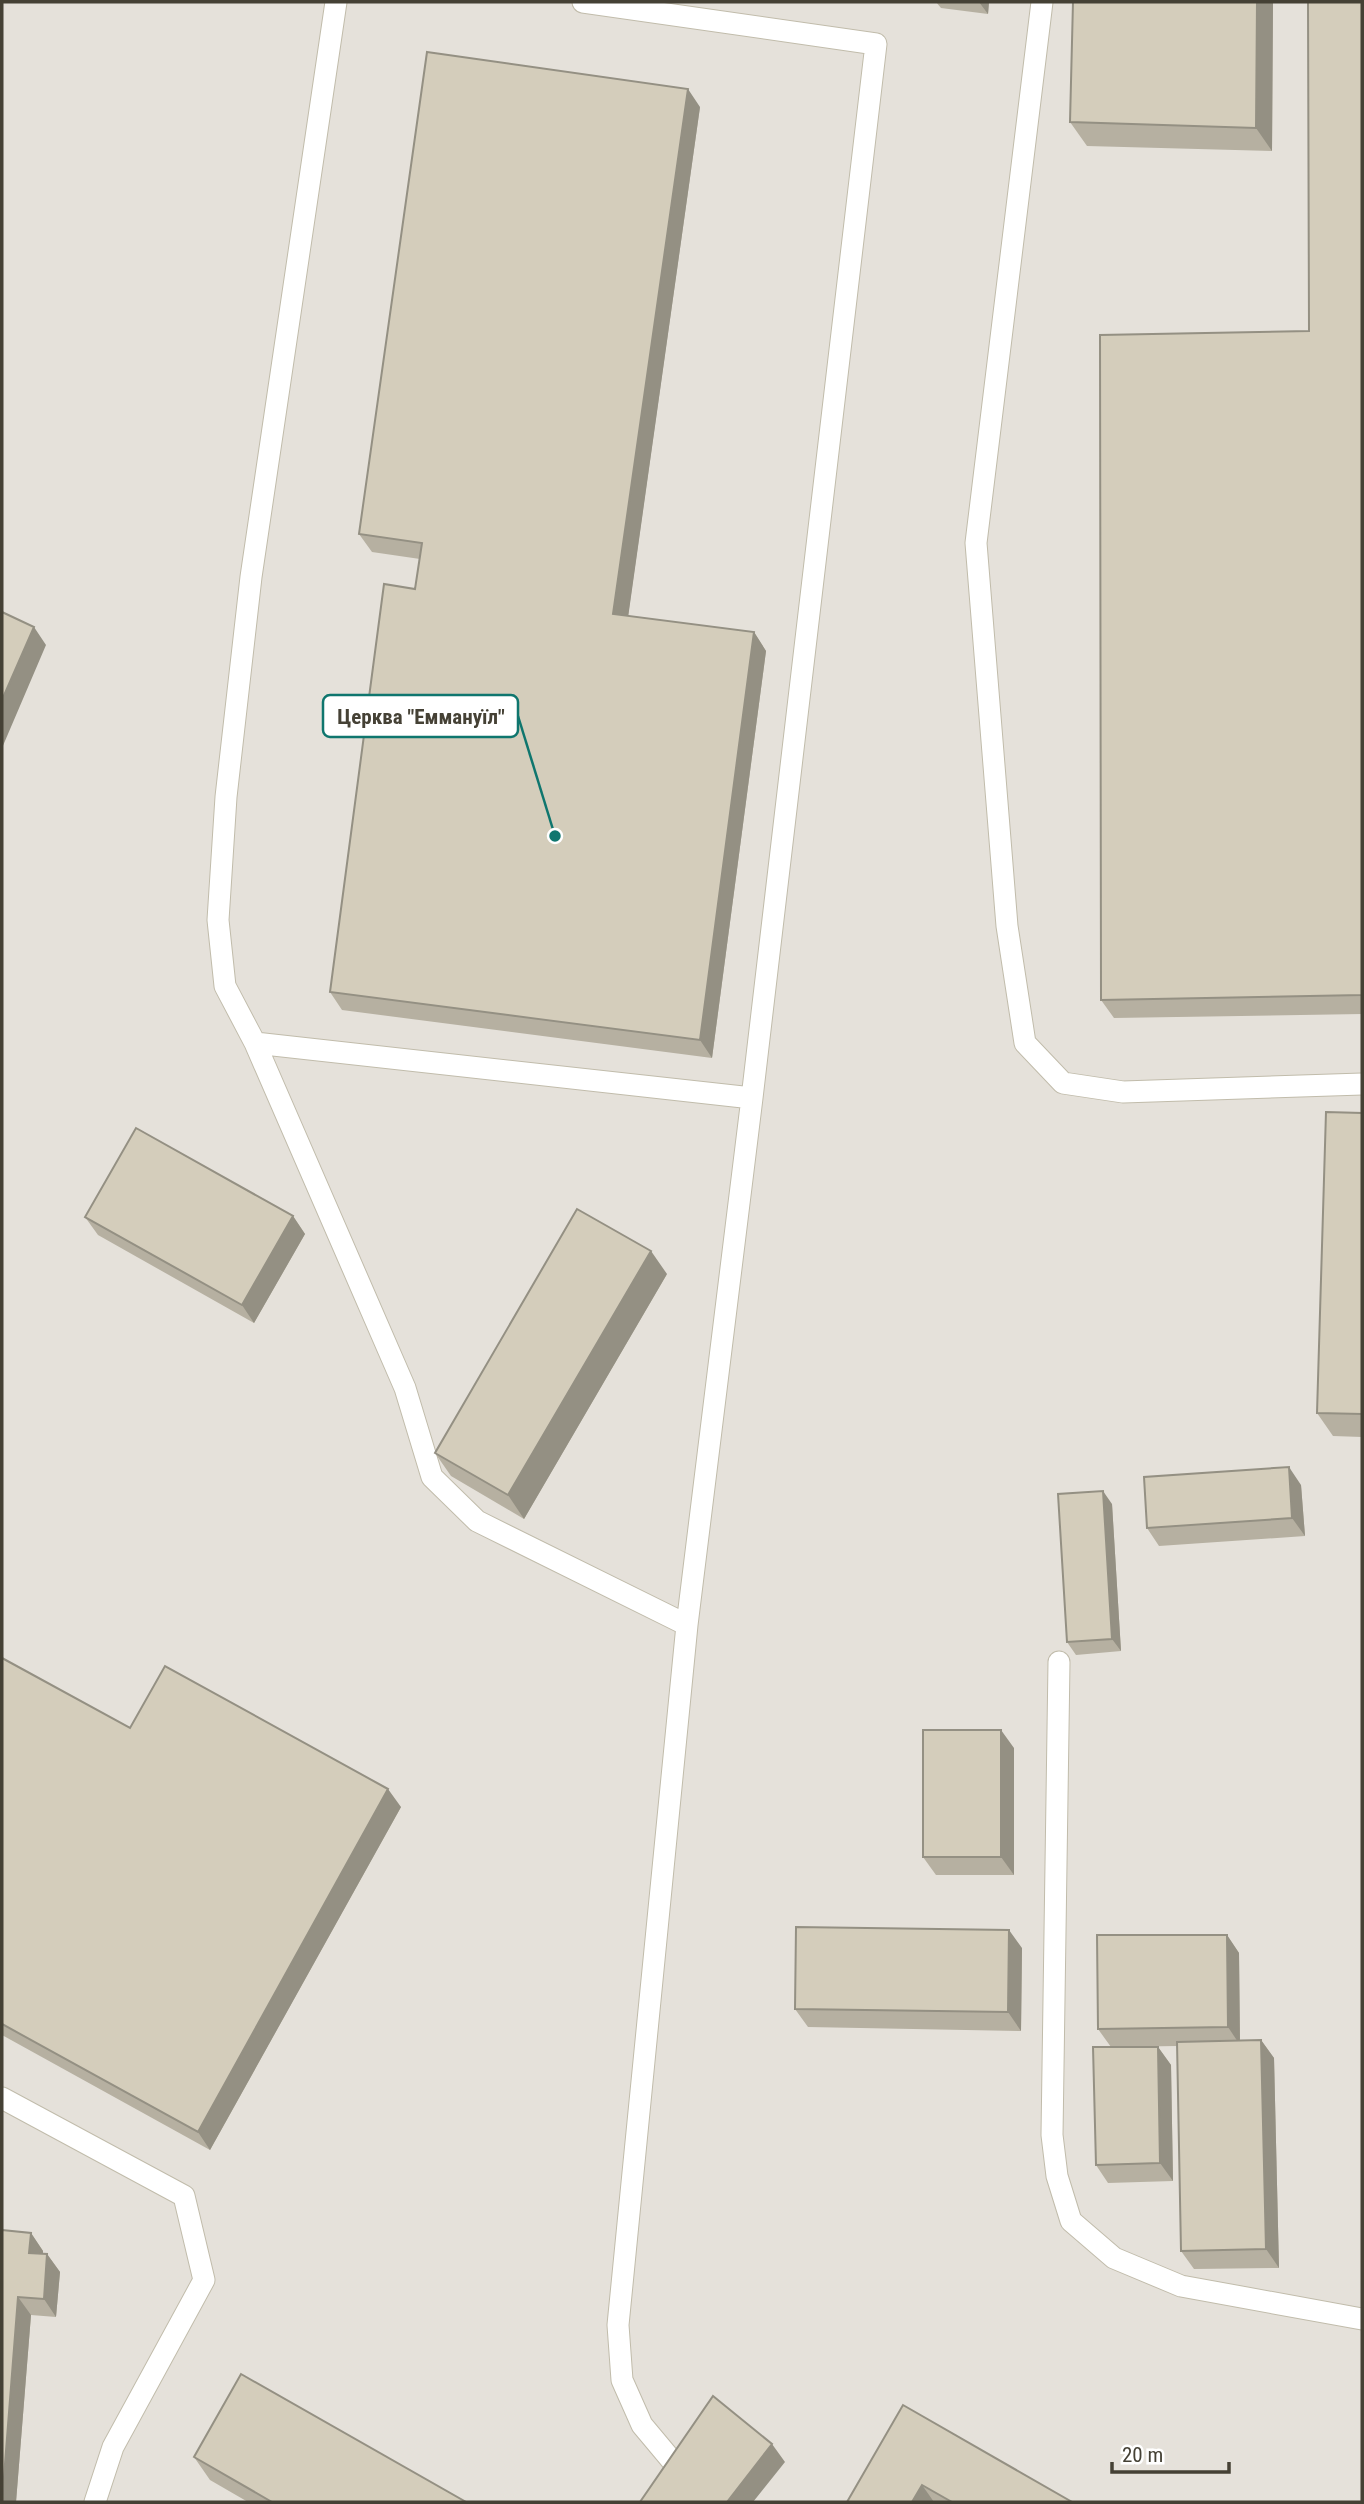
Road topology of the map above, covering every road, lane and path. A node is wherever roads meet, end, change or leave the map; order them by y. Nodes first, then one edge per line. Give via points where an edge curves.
1 (336, 2) edge
2 (583, 2) edge
3 (1042, 2) edge
4 (255, 1044) junction
5 (1362, 1084) edge
6 (752, 1098) junction
7 (687, 1625) junction
8 (1059, 1662) dead end
9 (2, 2098) edge
10 (1362, 2319) edge
11 (683, 2474) edge
12 (95, 2502) edge

1 - 4 lane via 251,577 226,797 218,920 225,986
2 - 6 lane via 876,44
3 - 5 lane via 976,543 1007,926 1025,1044 1063,1083 1123,1092
4 - 6 lane
4 - 7 lane via 405,1388 432,1477 477,1521
6 - 7 lane
7 - 11 lane via 618,2325 622,2380 642,2426
8 - 10 lane via 1052,2135 1057,2176 1070,2221 1114,2258 1181,2286
9 - 12 lane via 184,2196 204,2280 113,2447

